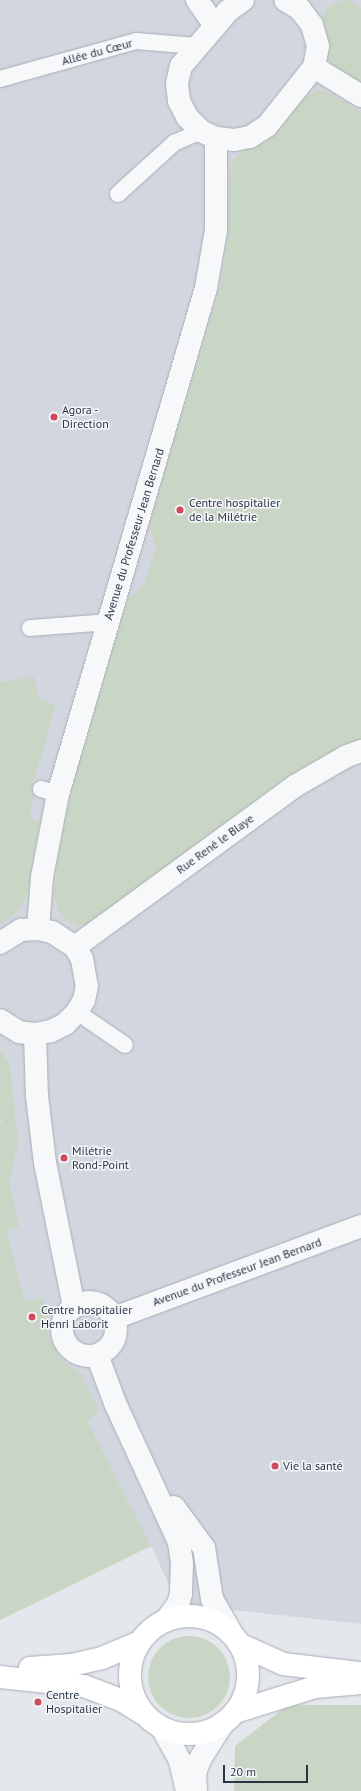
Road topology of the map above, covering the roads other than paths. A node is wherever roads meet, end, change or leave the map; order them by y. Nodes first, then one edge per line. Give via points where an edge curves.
1 (197, 0) edge
2 (243, 0) edge
3 (299, 3) edge
4 (215, 26) junction
5 (197, 46) junction
6 (314, 67) junction
7 (0, 79) edge
8 (361, 96) edge
9 (208, 135) junction
10 (118, 194) dead end
11 (108, 622) junction
12 (30, 628) dead end
13 (361, 751) edge
14 (38, 929) junction
15 (0, 943) edge
16 (75, 947) junction
17 (77, 1012) junction
18 (0, 1020) edge
19 (35, 1034) junction
20 (125, 1045) dead end
21 (361, 1226) edge
22 (74, 1306) junction
23 (114, 1318) junction
24 (97, 1355) junction
25 (150, 1475) junction
26 (165, 1621) junction
27 (236, 1639) junction
28 (140, 1642) junction
29 (1, 1672) edge
30 (361, 1673) edge
31 (361, 1682) edge
32 (229, 1718) junction
33 (155, 1722) junction
34 (187, 1791) edge
35 (196, 1791) edge

1 - 4 street
2 - 4 street via 228,11
3 - 6 street via 312,25 318,46
4 - 5 street
5 - 7 lane, Allée du Cœur via 136,41
5 - 9 street via 180,66 177,84 179,101 187,117
6 - 8 street
6 - 9 street via 267,126 250,137 234,140
9 - 10 lane via 174,143
9 - 11 street, Avenue du Professeur Jean Bernard via 216,230 206,288
11 - 12 lane
11 - 14 street, Avenue du Professeur Jean Bernard via 50,792
13 - 16 street, Rue René le Blaye via 347,756 295,786
14 - 15 street via 21,930
14 - 16 street via 52,932
16 - 17 street via 82,959 87,986
17 - 19 street via 65,1024 51,1031
17 - 20 lane
18 - 19 street via 20,1032
19 - 22 street via 37,1096 45,1163
21 - 23 street, Avenue du Professeur Jean Bernard
22 - 23 street via 81,1303 96,1303 104,1306
22 - 24 street via 63,1321 63,1339 74,1352 88,1356
23 - 24 street via 115,1336 104,1352
24 - 25 street via 124,1424
25 - 26 street via 181,1551 181,1594 178,1604
25 - 27 street via 204,1548 212,1599
26 - 27 main road via 182,1617 200,1617 218,1624
26 - 28 main road
27 - 30 main road via 283,1664
27 - 32 main road via 245,1657 248,1677 243,1700
28 - 29 main road via 102,1658 72,1665
28 - 33 main road via 132,1662 131,1683 137,1702
29 - 33 main road via 84,1686 121,1700
31 - 32 main road via 315,1687
32 - 33 main road via 196,1734 177,1733
32 - 35 street via 207,1744 200,1759 195,1773
33 - 34 street via 180,1761

